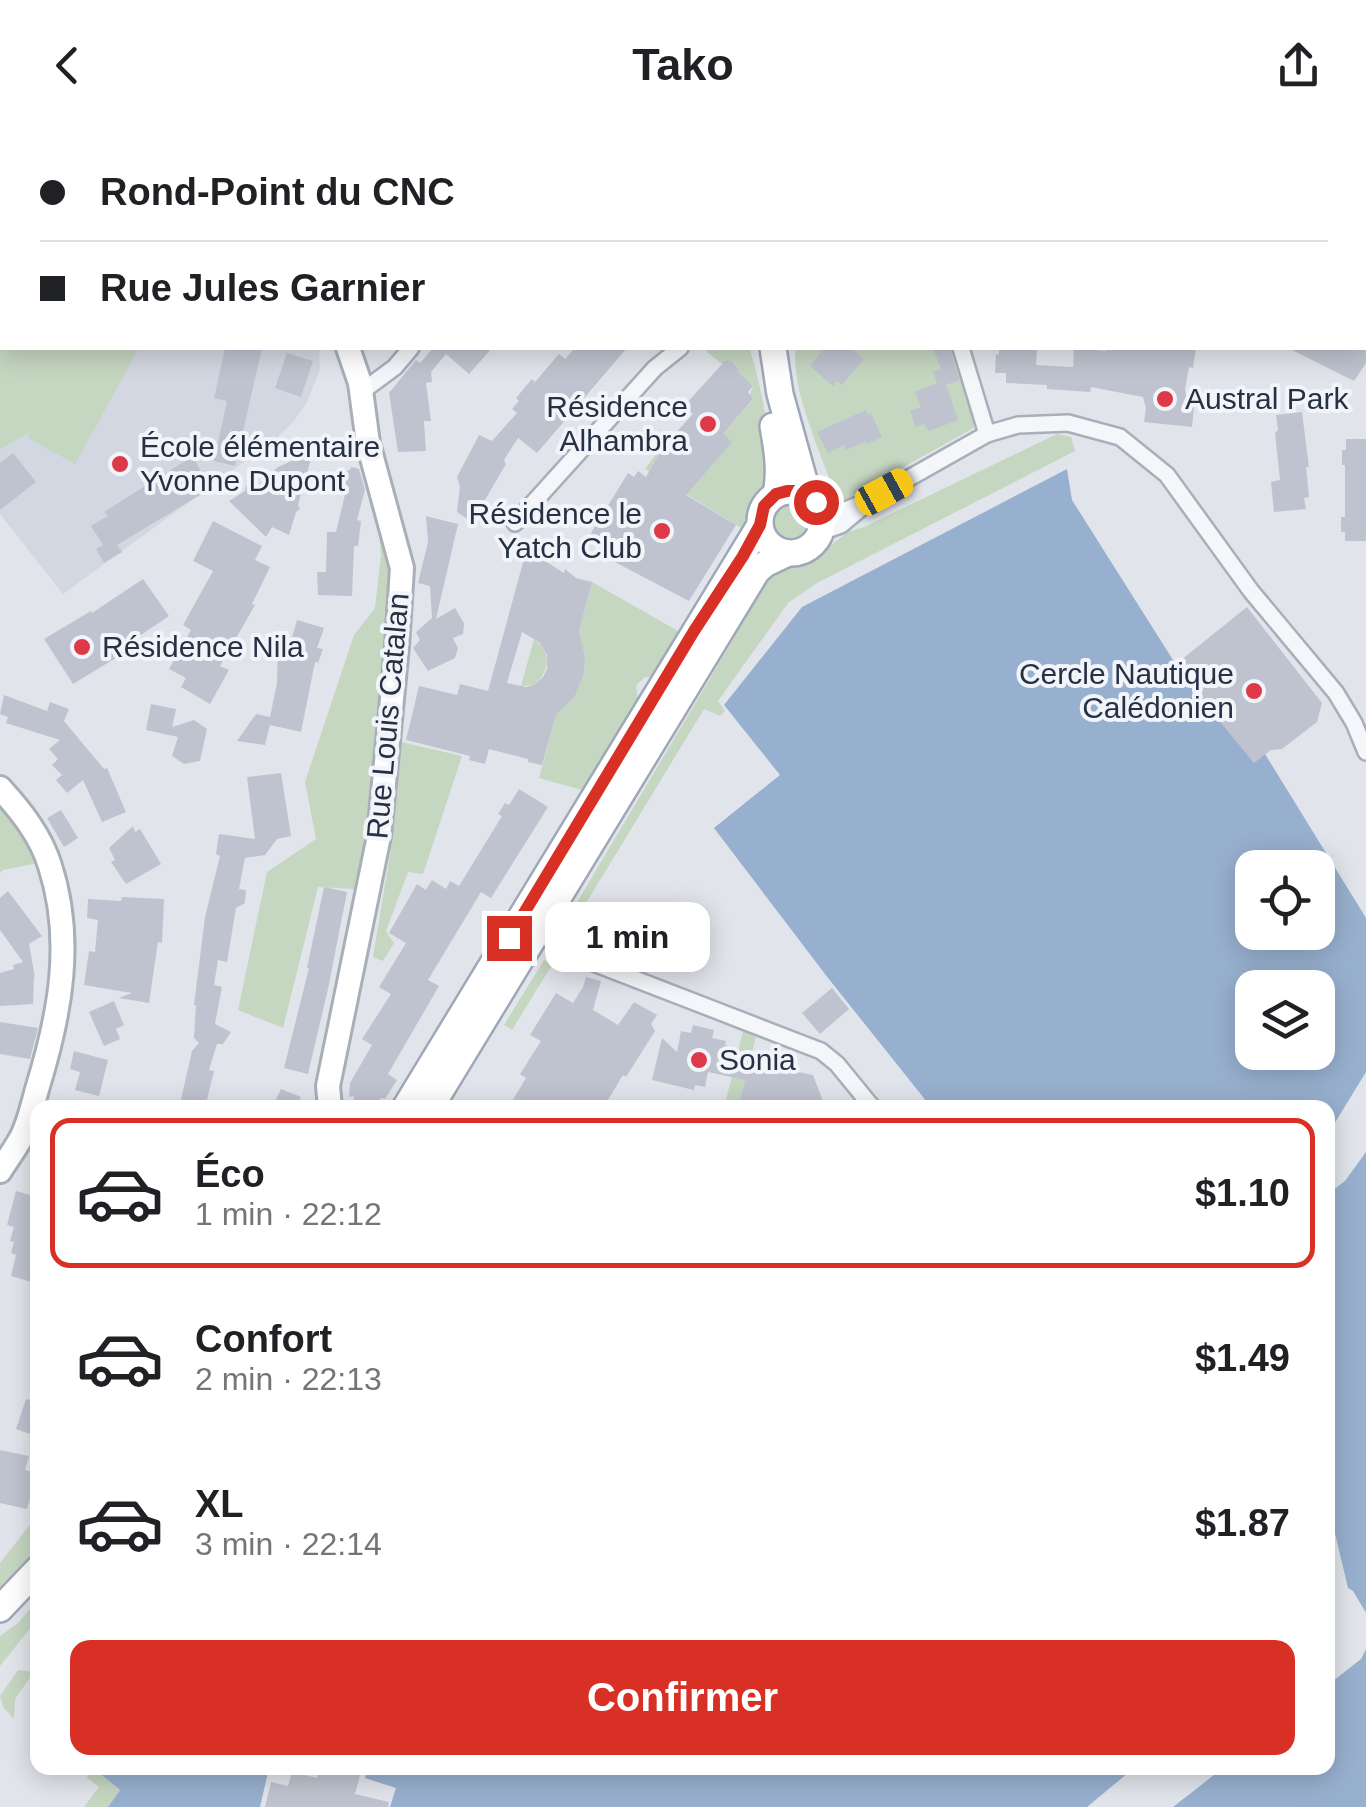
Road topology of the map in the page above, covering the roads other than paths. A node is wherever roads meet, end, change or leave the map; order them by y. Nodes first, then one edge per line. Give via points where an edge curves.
1 (349, 350) edge
2 (408, 350) edge
3 (678, 350) edge
4 (758, 350) edge
5 (773, 350) edge
6 (961, 350) edge
7 (360, 393) junction
8 (986, 434) junction
9 (776, 494) junction
10 (817, 513) junction
11 (515, 523) dead end
12 (760, 525) junction
13 (788, 554) junction
14 (1366, 752) edge
15 (0, 788) edge
16 (525, 934) junction
17 (436, 1097) edge
18 (33, 1100) edge
19 (329, 1100) edge
20 (411, 1100) edge
21 (866, 1100) edge
22 (30, 1111) edge
23 (0, 1170) edge
24 (30, 1578) edge
25 (30, 1602) edge
26 (0, 1609) edge
27 (0, 1626) edge

1 - 7 street, Rue Louis Catalan
2 - 7 street
3 - 11 street
4 - 9 main road via 778,453
5 - 10 main road
6 - 8 street
7 - 19 street, Rue Louis Catalan via 402,568 378,836
8 - 10 street via 872,499 841,526
8 - 14 street via 1068,423 1120,436 1167,475 1336,693
9 - 10 main road via 798,491
9 - 12 main road via 764,506
10 - 13 main road via 818,540
12 - 13 main road via 769,544
12 - 16 main road via 562,849
13 - 16 main road via 757,572
15 - 18 street via 36,832 59,903 60,997
16 - 17 main road
16 - 20 main road
16 - 21 street via 821,1051
22 - 23 street
24 - 26 main road
25 - 27 main road

